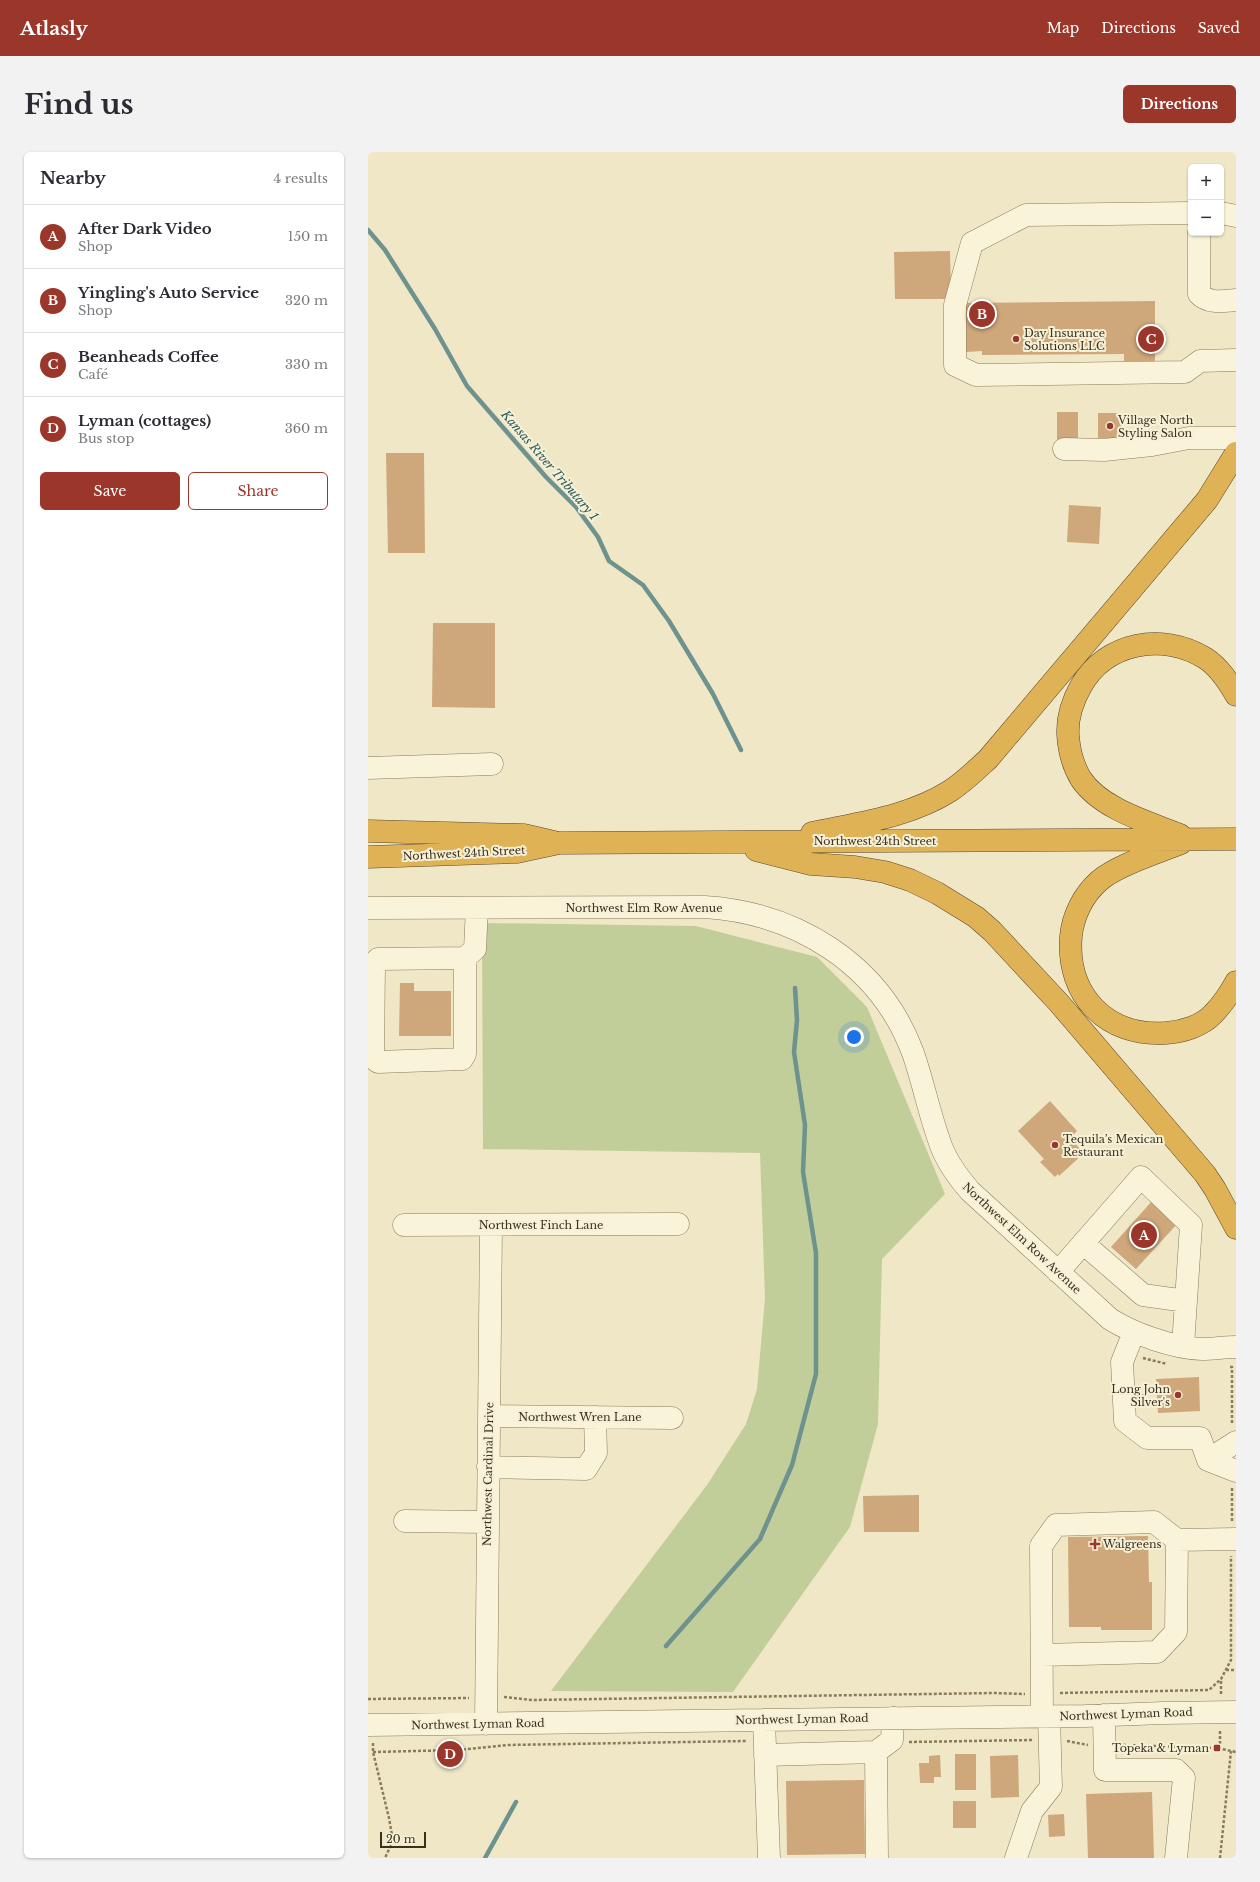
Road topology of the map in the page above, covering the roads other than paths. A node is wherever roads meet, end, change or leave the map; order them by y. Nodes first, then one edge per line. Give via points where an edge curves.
1 (1188, 213) edge
2 (1224, 214) edge
3 (1236, 216) edge
4 (1199, 236) edge
5 (1236, 300) edge
6 (1236, 360) edge
7 (1236, 438) edge
8 (1064, 449) dead end
9 (1236, 453) edge
10 (1236, 695) edge
11 (492, 764) dead end
12 (368, 768) edge
13 (368, 831) edge
14 (1191, 839) junction
15 (1236, 839) edge
16 (726, 842) junction
17 (768, 842) junction
18 (560, 843) junction
19 (368, 857) edge
20 (368, 908) edge
21 (477, 908) junction
22 (466, 958) junction
23 (1236, 982) edge
24 (678, 1224) dead end
25 (404, 1225) dead end
26 (491, 1225) junction
27 (1236, 1228) edge
28 (1083, 1243) junction
29 (1058, 1272) junction
30 (1186, 1301) junction
31 (1134, 1332) junction
32 (1182, 1346) junction
33 (1236, 1347) edge
34 (489, 1416) junction
35 (595, 1417) junction
36 (672, 1418) dead end
37 (1236, 1442) edge
38 (1208, 1460) junction
39 (488, 1467) junction
40 (1236, 1471) edge
41 (405, 1521) dead end
42 (487, 1522) junction
43 (1236, 1539) edge
44 (1177, 1540) junction
45 (1042, 1655) junction
46 (1236, 1712) edge
47 (1104, 1715) junction
48 (1046, 1716) junction
49 (893, 1718) junction
50 (486, 1724) junction
51 (370, 1725) edge
52 (765, 1738) junction
53 (884, 1746) junction
54 (769, 1858) edge
55 (877, 1858) edge
56 (1016, 1858) edge
57 (1176, 1858) edge

1 - 6 street via 1026,215 972,243 955,305 955,365 976,375 1186,372 1200,361
2 - 3 street
4 - 5 street via 1200,294 1204,299 1213,301
7 - 8 street via 1189,438 1104,450
9 - 17 highway via 1207,500 988,759 970,775 950,791 904,812
10 - 14 highway via 1218,669 1205,658 1175,645 1138,644 1119,650 1102,661 1087,676 1071,708 1069,747 1081,779 1108,803 1123,812
11 - 12 street
13 - 18 highway, Northwest 24th Street via 524,835
14 - 15 highway, Northwest 24th Street
14 - 17 highway, Northwest 24th Street
14 - 23 highway via 1123,866 1099,880 1087,894 1072,925 1071,960 1075,978 1086,1001 1103,1016 1124,1028 1152,1034 1175,1032 1196,1025 1213,1014
16 - 17 highway, Northwest 24th Street
16 - 18 highway, Northwest 24th Street
16 - 27 highway via 811,864 856,866 885,872 937,893 976,917 1059,1003 1205,1174 1216,1189
18 - 19 highway, Northwest 24th Street via 517,852
20 - 21 street, Northwest Elm Row Avenue
21 - 22 street via 475,949
21 - 29 street, Northwest Elm Row Avenue via 724,908 751,912 781,921 825,944 864,976 885,1001 900,1026 914,1058 939,1141 960,1180
22 - 22 street via 466,1054 462,1059 378,1062 373,1058 374,963 378,959
24 - 26 street, Northwest Finch Lane
25 - 26 street, Northwest Finch Lane
26 - 34 street, Northwest Cardinal Drive
28 - 29 street
28 - 30 street via 1143,1294
28 - 30 street via 1141,1177 1191,1225
29 - 31 street, Northwest Elm Row Avenue via 1110,1319
30 - 32 street
31 - 32 street, Northwest Elm Row Avenue
31 - 38 street via 1122,1362 1125,1421 1147,1438 1200,1438
32 - 33 street, Northwest Elm Row Avenue via 1201,1349
34 - 35 street, Northwest Wren Lane
34 - 39 street, Northwest Cardinal Drive
35 - 36 street, Northwest Wren Lane
35 - 39 street via 596,1453 586,1469
37 - 38 street
38 - 40 street
39 - 42 street, Northwest Cardinal Drive
41 - 42 street
42 - 50 street, Northwest Cardinal Drive
43 - 44 street
44 - 45 street via 1176,1632 1157,1652
44 - 45 street via 1154,1522 1056,1525 1041,1546
45 - 48 street
46 - 47 street, Northwest Lyman Road
47 - 48 street, Northwest Lyman Road
47 - 57 street via 1105,1770 1176,1770 1184,1778
48 - 49 street, Northwest Lyman Road
48 - 56 street via 1050,1740 1051,1787 1032,1811
49 - 52 street, Northwest Lyman Road
49 - 53 street
50 - 51 street, Northwest Lyman Road
50 - 52 street, Northwest Lyman Road
52 - 53 street
52 - 54 street
53 - 55 street

